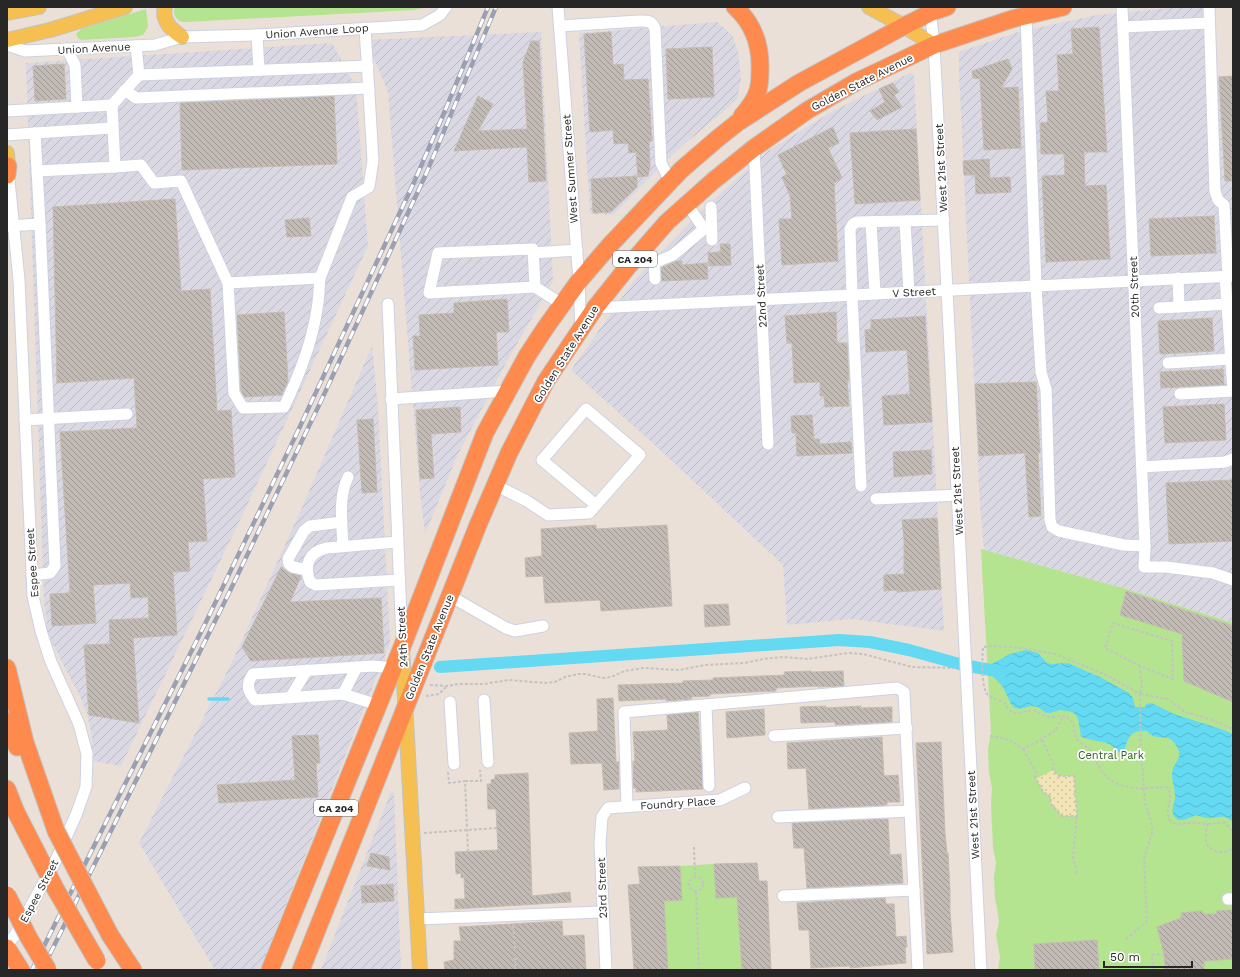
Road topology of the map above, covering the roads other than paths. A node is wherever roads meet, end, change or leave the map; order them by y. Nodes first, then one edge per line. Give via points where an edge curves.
1 (39, 7) edge
2 (125, 7) edge
3 (165, 7) edge
4 (446, 7) edge
5 (558, 7) edge
6 (735, 7) edge
7 (869, 7) edge
8 (1063, 7) edge
9 (1122, 7) edge
10 (1209, 7) edge
11 (936, 9) edge
12 (7, 13) edge
13 (1026, 16) junction
14 (1209, 23) junction
15 (560, 26) junction
16 (904, 26) junction
17 (1123, 27) junction
18 (365, 28) junction
19 (257, 35) junction
20 (182, 37) junction
21 (7, 40) edge
22 (7, 45) edge
23 (934, 45) junction
24 (136, 46) junction
25 (67, 49) junction
26 (368, 66) junction
27 (259, 70) junction
28 (139, 74) junction
29 (369, 88) junction
30 (125, 90) junction
31 (112, 105) junction
32 (77, 107) junction
33 (7, 111) edge
34 (737, 123) junction
35 (112, 128) junction
36 (35, 133) junction
37 (7, 135) edge
38 (754, 148) junction
39 (7, 164) edge
40 (115, 167) junction
41 (37, 171) junction
42 (670, 181) junction
43 (688, 204) junction
44 (711, 207) dead end
45 (944, 220) junction
46 (871, 222) junction
47 (905, 222) junction
48 (40, 224) junction
49 (10, 226) edge
50 (710, 233) junction
51 (577, 250) junction
52 (533, 253) junction
53 (1229, 276) edge
54 (320, 278) junction
55 (655, 278) dead end
56 (1178, 278) junction
57 (579, 281) junction
58 (1133, 281) junction
59 (228, 283) junction
60 (1036, 286) junction
61 (536, 287) junction
62 (947, 290) junction
63 (909, 292) junction
64 (875, 294) junction
65 (852, 295) junction
66 (762, 300) junction
67 (388, 304) dead end
68 (562, 304) junction
69 (1227, 304) junction
70 (1179, 307) junction
71 (595, 308) junction
72 (1159, 308) dead end
73 (581, 330) junction
74 (1231, 359) junction
75 (1168, 363) dead end
76 (508, 391) junction
77 (1180, 394) dead end
78 (391, 399) junction
79 (127, 414) dead end
80 (48, 418) junction
81 (25, 420) junction
82 (768, 444) dead end
83 (1233, 459) edge
84 (1142, 466) junction
85 (348, 476) dead end
86 (495, 484) junction
87 (861, 486) dead end
88 (958, 495) junction
89 (876, 499) dead end
90 (596, 505) junction
91 (342, 522) junction
92 (397, 542) junction
93 (343, 546) junction
94 (1145, 546) junction
95 (308, 570) junction
96 (32, 575) junction
97 (399, 580) junction
98 (1233, 580) edge
99 (450, 596) junction
100 (543, 626) dead end
101 (402, 647) junction
102 (357, 667) junction
103 (7, 668) edge
104 (393, 668) junction
105 (307, 670) junction
106 (343, 694) junction
107 (290, 698) junction
108 (484, 700) dead end
109 (450, 702) dead end
110 (378, 705) junction
111 (706, 705) junction
112 (405, 706) junction
113 (7, 721) edge
114 (906, 728) junction
115 (774, 736) dead end
116 (484, 766) road end
117 (451, 767) road end
118 (34, 780) junction
119 (709, 786) dead end
120 (745, 788) dead end
121 (7, 789) edge
122 (628, 806) junction
123 (608, 808) joint
124 (910, 811) junction
125 (778, 817) dead end
126 (914, 890) junction
127 (7, 895) edge
128 (783, 896) dead end
129 (603, 912) junction
130 (417, 919) junction
131 (7, 947) edge
132 (7, 962) edge
133 (99, 966) edge
134 (10, 970) edge
135 (21, 970) edge
136 (48, 970) edge
137 (133, 970) edge
138 (270, 970) edge
139 (301, 970) edge
140 (420, 970) edge
141 (606, 970) edge
142 (918, 970) edge
143 (981, 970) edge

1 - 12 main road
2 - 21 main road, Union Avenue
3 - 20 main road via 165,21
4 - 18 street, Union Avenue Loop via 440,15 422,25
5 - 15 street, West Sumner Street
6 - 34 highway via 755,34 760,50 760,84 757,94
7 - 16 main road
8 - 13 highway, Golden State Avenue / CA 204
9 - 17 street, 20th Street
10 - 14 street
11 - 16 highway, CA 204
11 - 23 street, West 21st Street
13 - 23 highway, Golden State Avenue / CA 204
13 - 60 street
14 - 17 street
14 - 53 street via 1215,191 1218,200 1224,205
15 - 42 street via 639,21 650,21 653,24 661,163
15 - 51 street, West Sumner Street
16 - 23 main road
16 - 34 highway, CA 204 via 798,83
17 - 58 street, 20th Street
18 - 19 street, Union Avenue Loop
18 - 26 street
19 - 20 street, Union Avenue Loop
19 - 27 street
20 - 24 street, Union Avenue
22 - 25 street, Union Avenue via 25,52
23 - 38 highway, Golden State Avenue / CA 204 via 856,82 808,110
23 - 45 street, West 21st Street
24 - 25 street, Union Avenue
24 - 28 street
25 - 32 street via 75,65
26 - 27 street
26 - 29 street
27 - 28 street
28 - 30 street
29 - 30 street via 136,98
29 - 54 street via 373,160 369,186 352,197
30 - 31 street
31 - 32 street
31 - 35 street
32 - 33 street
34 - 42 highway, CA 204
35 - 36 street
35 - 40 street
36 - 37 street
36 - 41 street
38 - 43 highway, Golden State Avenue / CA 204
38 - 66 street, 22nd Street
39 - 49 street, Espee Street
40 - 41 street
40 - 59 street via 140,165 154,183 181,181
41 - 48 street
42 - 57 highway, CA 204
43 - 50 street
43 - 71 highway, Golden State Avenue / CA 204 via 662,228
44 - 50 street
45 - 47 street
45 - 62 street, West 21st Street
46 - 47 street
46 - 64 street
46 - 65 street via 857,222 850,229
47 - 63 street
48 - 49 street
48 - 80 street
49 - 81 street, Espee Street via 19,280
50 - 55 street via 654,263
51 - 52 street
51 - 57 street, West Sumner Street
52 - 61 street
52 - 61 street via 533,249 438,253 429,293
53 - 56 street, V Street
53 - 69 street
54 - 59 street
54 - 59 street via 314,326 297,379 284,407 243,408 234,393
56 - 58 street, V Street
56 - 70 street
57 - 68 highway, CA 204
57 - 73 street, West Sumner Street
58 - 60 street, V Street
58 - 84 street, 20th Street
60 - 62 street, V Street
60 - 94 street via 1041,372 1046,389 1052,527 1059,531 1124,545
61 - 68 street
62 - 63 street, V Street
62 - 88 street, West 21st Street
63 - 64 street, V Street
64 - 65 street, V Street
65 - 66 street, V Street
65 - 87 street
66 - 71 street, V Street
66 - 82 street, 22nd Street
67 - 78 street, 24th Street
68 - 76 highway, CA 204 via 527,356
69 - 70 street
69 - 74 street
70 - 72 street
71 - 73 highway, Golden State Avenue / CA 204
73 - 86 highway, Golden State Avenue / CA 204 via 546,381
74 - 75 street
74 - 77 street via 1233,391
76 - 78 street
76 - 101 highway, CA 204 via 485,433
78 - 92 street, 24th Street
79 - 80 street
80 - 81 street
80 - 96 street via 55,566 50,573
81 - 96 street, Espee Street
83 - 84 street via 1225,462
84 - 94 street, 20th Street
85 - 91 street via 341,506
86 - 90 street via 548,515 589,513
86 - 99 highway, Golden State Avenue / CA 204
88 - 89 street
88 - 143 street, West 21st Street
90 - 90 street via 640,455 586,409 542,460
91 - 93 street
91 - 95 street via 310,526 304,531 288,559 289,564 294,567
92 - 93 street
92 - 97 street, 24th Street
93 - 95 street via 319,549 312,554
94 - 98 street, 20th Street via 1144,567 1213,573
95 - 97 street via 310,582 316,585
96 - 131 street, Espee Street via 33,596 41,631 51,662 79,724 87,754 86,787 55,862
97 - 101 street, 24th Street
99 - 100 street via 515,631
99 - 112 highway, Golden State Avenue / CA 204
101 - 104 highway, CA 204
101 - 112 main road, 24th Street
102 - 104 street
102 - 105 street
102 - 106 street
103 - 118 highway
104 - 110 highway, CA 204
105 - 107 street
105 - 107 street via 253,674 249,680 250,694 255,700
106 - 107 street
106 - 110 street
108 - 116 street
109 - 117 street
110 - 138 highway, CA 204
111 - 114 street via 897,688 904,692
111 - 119 street
111 - 122 street via 624,712
112 - 130 main road, 24th Street
112 - 139 highway, Golden State Avenue / CA 204
113 - 118 highway
114 - 115 street
114 - 124 street
118 - 137 highway, bridge via 56,831 110,935
120 - 122 street, Foundry Place via 720,800
121 - 133 highway, bridge via 55,888
122 - 123 street, Foundry Place
123 - 129 street, 23rd Street via 602,817 600,844
124 - 125 street
124 - 126 street
126 - 128 street
126 - 142 street
127 - 136 highway, bridge
129 - 130 street
129 - 141 street, 23rd Street
130 - 140 main road, 24th Street
131 - 135 highway
132 - 134 highway

